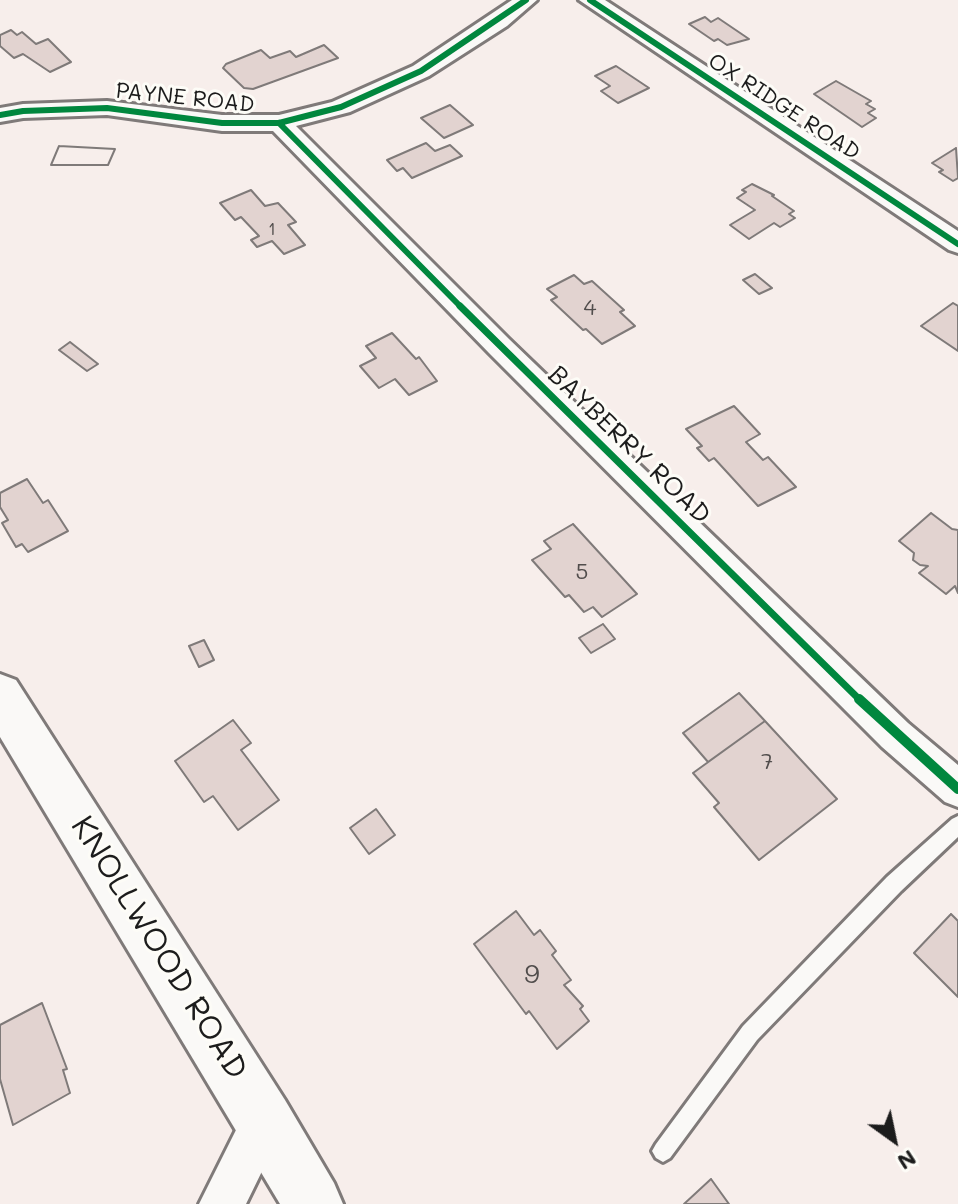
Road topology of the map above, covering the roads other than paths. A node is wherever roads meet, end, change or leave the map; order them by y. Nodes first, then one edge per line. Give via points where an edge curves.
1 (526, 0) edge
2 (590, 0) edge
3 (0, 115) edge
4 (279, 123) junction
5 (958, 244) edge
6 (0, 695) edge
7 (958, 789) edge
8 (958, 825) edge
9 (265, 1120) junction
10 (663, 1151) dead end
11 (222, 1204) edge
12 (313, 1204) edge

1 - 4 street, PAYNE ROAD via 409,76 341,107
2 - 5 street, OX RIDGE ROAD
3 - 4 street, PAYNE ROAD via 107,108 222,123
4 - 7 street, BAYBERRY ROAD via 895,735
6 - 9 main road, KNOLLWOOD ROAD
8 - 10 lane via 750,1033
9 - 11 street
9 - 12 main road, KNOLLWOOD ROAD

